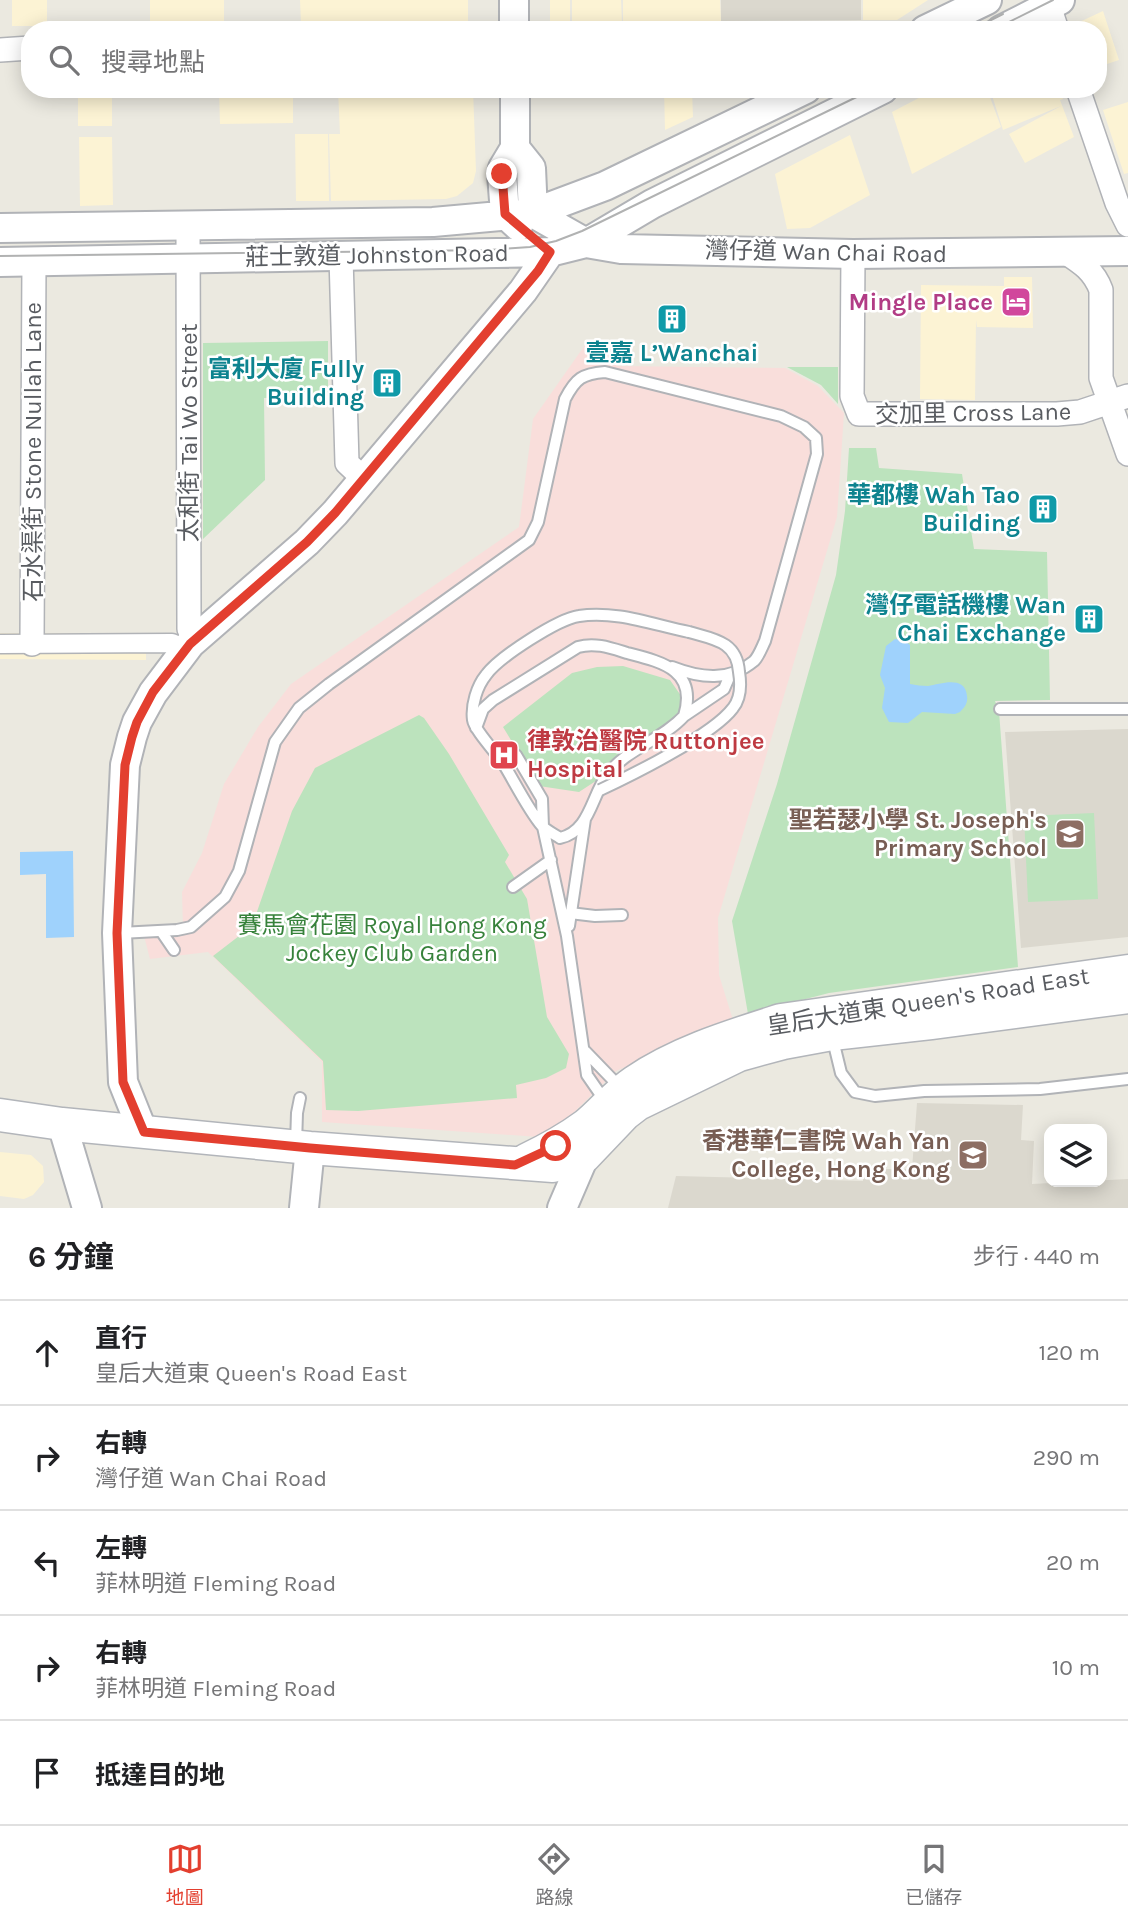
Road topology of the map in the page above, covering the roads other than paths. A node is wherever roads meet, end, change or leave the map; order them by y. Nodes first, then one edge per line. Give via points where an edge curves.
1 (514, 0) edge
2 (987, 0) edge
3 (1053, 9) edge
4 (514, 21) edge
5 (944, 21) edge
6 (1023, 21) edge
7 (21, 49) edge
8 (0, 50) edge
9 (515, 98) edge
10 (779, 98) edge
11 (788, 98) edge
12 (865, 98) edge
13 (1081, 98) edge
14 (784, 138) junction
15 (515, 148) junction
16 (533, 213) junction
17 (505, 214) junction
18 (1128, 225) edge
19 (188, 226) junction
20 (0, 228) edge
21 (340, 240) junction
22 (586, 243) junction
23 (1128, 251) edge
24 (550, 252) junction
25 (1065, 252) junction
26 (853, 254) junction
27 (190, 258) junction
28 (0, 261) edge
29 (34, 261) junction
30 (1118, 400) edge
31 (1128, 454) edge
32 (364, 480) junction
33 (0, 644) edge
34 (32, 644) junction
35 (191, 644) junction
36 (673, 667) junction
37 (730, 675) junction
38 (1000, 709) dead end
39 (1128, 709) edge
40 (684, 716) junction
41 (476, 728) junction
42 (516, 755) dead end
43 (600, 790) junction
44 (585, 820) junction
45 (542, 827) junction
46 (551, 860) junction
47 (513, 887) dead end
48 (570, 913) junction
49 (622, 915) dead end
50 (161, 931) junction
51 (117, 933) junction
52 (567, 936) junction
53 (174, 950) dead end
54 (1128, 971) edge
55 (1128, 997) edge
56 (831, 1034) junction
57 (583, 1049) junction
58 (1128, 1079) edge
59 (300, 1098) dead end
60 (617, 1104) junction
61 (0, 1115) edge
62 (62, 1124) junction
63 (144, 1132) junction
64 (303, 1148) junction
65 (584, 1157) junction
66 (515, 1165) junction
67 (87, 1208) edge
68 (304, 1208) edge
69 (562, 1208) edge

1 - 4 street
2 - 5 street
3 - 6 street
7 - 8 street
9 - 15 street
10 - 16 street, 莊士敦道 Johnston Road via 605,186
11 - 14 street
12 - 14 street, 莊士敦道 Johnston Road
13 - 18 street
14 - 22 street, 莊士敦道 Johnston Road via 652,204
15 - 16 street via 531,168
15 - 17 street via 503,168
16 - 17 street, 莊士敦道 Johnston Road
16 - 22 street, 灣仔道 Wan Chai Road
17 - 21 street, 莊士敦道 Johnston Road
17 - 24 street
19 - 20 street, 莊士敦道 Johnston Road
19 - 21 street, 莊士敦道 Johnston Road
19 - 27 street, 太和街 Tai Wo Street
21 - 24 street, 莊士敦道 Johnston Road
21 - 27 street, 莊士敦道 Johnston Road
21 - 32 street via 347,463
22 - 24 street, 莊士敦道 Johnston Road
22 - 26 street, 灣仔道 Wan Chai Road via 645,250
23 - 25 street, 灣仔道 Wan Chai Road
24 - 32 street via 523,291
25 - 26 street, 灣仔道 Wan Chai Road
25 - 30 street via 1097,278 1101,290 1101,378
26 - 30 street, 交加里 Cross Lane via 852,396 859,414 1057,414
27 - 29 street, 莊士敦道 Johnston Road
27 - 35 street, 太和街 Tai Wo Street
28 - 29 street, 莊士敦道 Johnston Road
29 - 34 street, 石水渠街 Stone Nullah Lane
30 - 31 street
32 - 35 street via 307,542
33 - 34 street
34 - 35 street
35 - 51 street via 153,692 137,722 125,765
36 - 37 lane via 692,675
36 - 40 lane via 685,686
36 - 41 lane via 586,644 493,701 483,709
37 - 40 lane via 724,689
37 - 50 lane via 755,660 765,641 817,454 816,438 781,416 605,372 586,374 573,384 565,399 538,522 529,540 299,708 275,742 239,871 225,897 191,927
38 - 39 lane
40 - 43 lane via 615,765
41 - 43 lane, bridge via 473,709 484,677 493,666 562,620 603,615 689,632 721,641 732,650 741,686 735,706 712,727
41 - 45 lane via 492,745
42 - 45 lane via 539,792
43 - 44 lane
44 - 45 lane via 560,838
44 - 48 lane
45 - 46 lane
46 - 47 lane
46 - 52 lane
48 - 49 lane
48 - 52 lane
50 - 51 lane
50 - 53 lane
51 - 63 street via 123,1082
52 - 57 lane
54 - 60 main road, 皇后大道東 Queen's Road East via 781,1020 680,1056
55 - 56 main road, 皇后大道東 Queen's Road East
56 - 58 lane via 841,1073 855,1092 875,1096 1040,1089
56 - 60 main road, 皇后大道東 Queen's Road East via 739,1055
57 - 60 lane via 613,1080
57 - 60 lane via 590,1082
59 - 64 lane via 297,1114
60 - 65 street
60 - 65 main road, 皇后大道東 Queen's Road East via 625,1114
60 - 66 main road, 皇后大道東 Queen's Road East via 556,1146
61 - 62 main road, 皇后大道東 Queen's Road East
62 - 63 main road, 皇后大道東 Queen's Road East
62 - 67 street
63 - 64 main road, 皇后大道東 Queen's Road East
64 - 66 main road, 皇后大道東 Queen's Road East
64 - 68 street
65 - 66 main road, 皇后大道東 Queen's Road East via 554,1166
65 - 69 street

